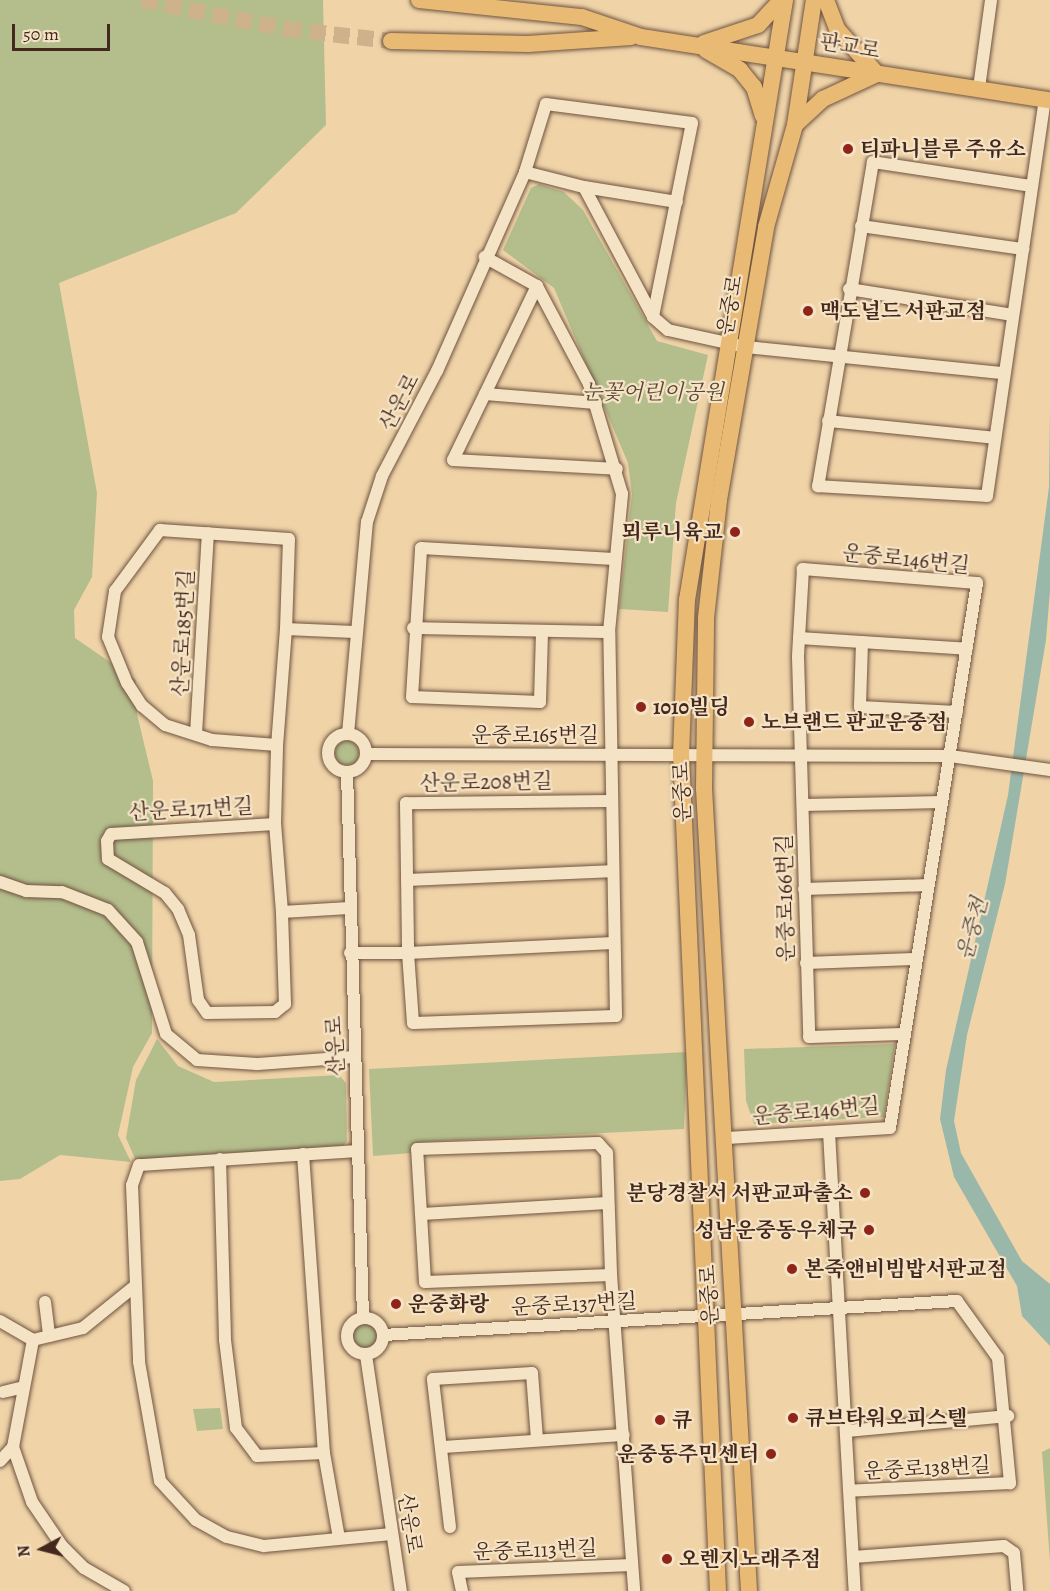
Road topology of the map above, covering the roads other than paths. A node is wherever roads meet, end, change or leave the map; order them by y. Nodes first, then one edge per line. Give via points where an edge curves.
1 (419, 0) edge
2 (783, 0) edge
3 (814, 0) edge
4 (826, 0) edge
5 (991, 0) edge
6 (641, 37) junction
7 (391, 41) tunnel mouth
8 (698, 45) junction
9 (776, 56) junction
10 (806, 61) junction
11 (877, 74) junction
12 (979, 88) junction
13 (1048, 100) edge
14 (764, 120) junction
15 (795, 125) junction
16 (525, 172) junction
17 (1031, 186) junction
18 (584, 187) junction
19 (677, 202) junction
20 (861, 226) junction
21 (1023, 249) junction
22 (484, 257) junction
23 (537, 286) junction
24 (849, 289) junction
25 (1013, 315) junction
26 (653, 316) junction
27 (726, 342) junction
28 (746, 347) junction
29 (836, 355) junction
30 (1004, 374) junction
31 (485, 394) junction
32 (596, 403) junction
33 (828, 421) junction
34 (995, 438) junction
35 (617, 469) junction
36 (208, 533) junction
37 (614, 559) junction
38 (803, 569) joint
39 (413, 628) junction
40 (286, 629) junction
41 (354, 632) junction
42 (609, 632) junction
43 (542, 633) junction
44 (799, 638) junction
45 (862, 642) junction
46 (967, 649) junction
47 (957, 712) junction
48 (196, 734) junction
49 (348, 734) junction
50 (277, 745) junction
51 (366, 754) junction
52 (610, 755) junction
53 (681, 755) junction
54 (704, 756) junction
55 (955, 757) junction
56 (801, 758) junction
57 (1050, 770) edge
58 (347, 772) junction
59 (275, 786) joint
60 (609, 801) junction
61 (941, 802) junction
62 (802, 805) junction
63 (275, 824) junction
64 (610, 871) junction
65 (407, 880) junction
66 (0, 882) edge
67 (928, 885) junction
68 (804, 889) junction
69 (349, 908) junction
70 (282, 912) junction
71 (613, 943) junction
72 (350, 953) junction
73 (408, 953) junction
74 (916, 959) junction
75 (806, 963) junction
76 (903, 1034) junction
77 (356, 1057) junction
78 (829, 1132) junction
79 (727, 1137) junction
80 (358, 1151) junction
81 (303, 1154) junction
82 (220, 1158) junction
83 (607, 1203) junction
84 (422, 1214) junction
85 (611, 1275) junction
86 (135, 1286) junction
87 (45, 1302) dead end
88 (838, 1309) junction
89 (731, 1315) junction
90 (705, 1316) junction
91 (363, 1318) junction
92 (614, 1320) junction
93 (0, 1321) edge
94 (383, 1335) junction
95 (49, 1336) junction
96 (33, 1340) junction
97 (366, 1354) junction
98 (21, 1388) junction
99 (3, 1392) dead end
100 (1008, 1416) junction
101 (846, 1431) junction
102 (624, 1435) junction
103 (537, 1440) junction
104 (13, 1447) junction
105 (442, 1447) junction
106 (324, 1453) junction
107 (0, 1461) edge
108 (849, 1491) junction
109 (450, 1527) dead end
110 (392, 1534) junction
111 (339, 1538) junction
112 (853, 1557) junction
113 (632, 1565) junction
114 (124, 1591) edge
115 (401, 1591) edge
116 (462, 1591) edge
117 (634, 1591) edge
118 (718, 1591) edge
119 (749, 1591) edge
120 (855, 1591) edge
121 (1017, 1591) edge

1 - 6 main road, 판교로 via 582,17
2 - 8 main road via 758,25
2 - 9 main road, 운중로
3 - 10 main road, 운중로
4 - 11 main road via 837,29
5 - 12 street
6 - 7 main road, 판교로 via 528,44
6 - 8 main road, 판교로
8 - 9 main road, 판교로
8 - 14 main road via 740,70 754,87
9 - 10 main road, 판교로
9 - 14 main road, 운중로
10 - 11 main road, 판교로
10 - 15 main road, 운중로
11 - 12 main road, 판교로
11 - 15 main road via 823,99
12 - 13 main road, 판교로
13 - 17 street
14 - 27 main road, 운중로
15 - 28 main road, 운중로 via 766,227
16 - 18 street
16 - 19 street, 산운로 via 546,104 692,123
16 - 22 street, 산운로
17 - 20 street via 873,162
17 - 21 street
18 - 19 street
18 - 26 street
19 - 26 street
20 - 21 street
20 - 24 street
21 - 25 street
22 - 23 street
22 - 41 street, 산운로 via 437,371 379,486 367,522
23 - 31 street
23 - 32 street
24 - 25 street
24 - 29 street
25 - 30 street
26 - 27 street via 668,330
27 - 28 street
27 - 53 main road, 운중로 via 687,600
28 - 29 street
28 - 54 main road, 운중로 via 708,582
29 - 30 street
29 - 33 street
30 - 34 street
31 - 32 street
31 - 35 street via 453,459
32 - 35 street
33 - 34 street
33 - 34 street via 818,486 987,496
35 - 37 street via 622,494
36 - 40 street, 산운로185번길 via 289,539
36 - 48 street, 산운로185번길
36 - 48 street, 산운로185번길 via 160,530 115,591 108,637 113,659 142,706 165,725
37 - 39 street via 421,548
37 - 42 street
38 - 44 street, 운중로166번길
38 - 46 street, 운중로146번길 via 976,583
39 - 43 street
39 - 43 street, 운중로165번길 via 412,697 540,702
40 - 41 street
40 - 50 street, 산운로185번길
41 - 49 street, 산운로
42 - 43 street
42 - 52 street
44 - 45 street
44 - 56 street, 운중로166번길
45 - 46 street
45 - 47 street via 860,707
46 - 47 street, 운중로146번길
47 - 55 street, 운중로146번길
48 - 50 street, 산운로185번길
49 - 51 street via 359,738
49 - 58 street via 332,741 328,752 336,768
50 - 59 street, 산운로185번길
51 - 52 street, 운중로165번길
51 - 58 street via 358,769
52 - 53 street, 운중로165번길
52 - 60 street
53 - 54 street, 운중로165번길
53 - 90 main road, 운중로
54 - 56 street
54 - 79 main road, 운중로
55 - 56 street
55 - 57 street
55 - 61 street, 운중로146번길
56 - 62 street, 운중로166번길
58 - 69 street, 산운로
59 - 63 street, 산운로171번길
60 - 64 street
60 - 65 street, 산운로208번길 via 406,803
61 - 62 street
61 - 67 street, 운중로146번길
62 - 68 street, 운중로166번길
63 - 70 street, 산운로171번길
63 - 70 street, 산운로171번길 via 111,834 104,852 165,893 178,909 189,935 198,1000 207,1013 275,1012 285,1004
64 - 65 street
64 - 71 street
65 - 73 street
66 - 77 street via 26,891 62,892 108,910 137,942 166,1034 197,1060 257,1064
67 - 68 street
67 - 74 street, 운중로146번길
68 - 75 street, 운중로166번길
69 - 70 street
69 - 72 street, 산운로
71 - 73 street
71 - 73 street via 616,1016 413,1023
72 - 73 street
72 - 77 street, 산운로
74 - 75 street
74 - 76 street, 운중로146번길
75 - 76 street, 운중로166번길 via 809,1037
76 - 78 street, 운중로146번길 via 890,1128
77 - 80 street, 산운로
78 - 79 street, 운중로146번길
78 - 88 street, 운중로138번길
79 - 89 main road, 운중로
80 - 81 street
80 - 91 street, 산운로
81 - 82 street
81 - 106 street
82 - 86 street via 139,1165 132,1185
82 - 106 street via 225,1340 232,1411 247,1448 270,1458
83 - 84 street
83 - 84 street via 607,1153 598,1143 417,1149
83 - 85 street
84 - 85 street via 425,1282
85 - 92 street
86 - 95 street via 83,1328
86 - 111 street via 148,1433 160,1481 172,1497 205,1525 252,1543
87 - 95 street
88 - 89 street, 운중로138번길
88 - 100 street, 운중로138번길 via 957,1301 998,1358
88 - 101 street, 운중로138번길
89 - 90 street, 운중로137번길
89 - 119 main road, 운중로
90 - 92 street, 운중로137번길
90 - 118 main road, 운중로
91 - 94 street via 375,1321
91 - 97 street via 349,1327 347,1338 355,1352
92 - 94 street, 운중로137번길
92 - 102 street
93 - 96 street
94 - 97 street via 380,1346
95 - 96 street
96 - 98 street
97 - 110 street, 산운로
98 - 99 street
98 - 104 street
100 - 101 street, 운중로138번길
100 - 108 street, 운중로138번길 via 1011,1483
101 - 108 street, 운중로138번길
102 - 103 street
102 - 113 street
103 - 105 street
103 - 105 street via 532,1373 433,1379
104 - 107 street
104 - 114 street via 32,1502 62,1546 84,1568
105 - 109 street
106 - 111 street
108 - 112 street, 운중로138번길
110 - 111 street
110 - 115 street, 산운로
112 - 120 street, 운중로138번길
112 - 121 street via 1004,1546 1014,1553
113 - 116 street, 운중로113번길 via 458,1572
113 - 117 street

